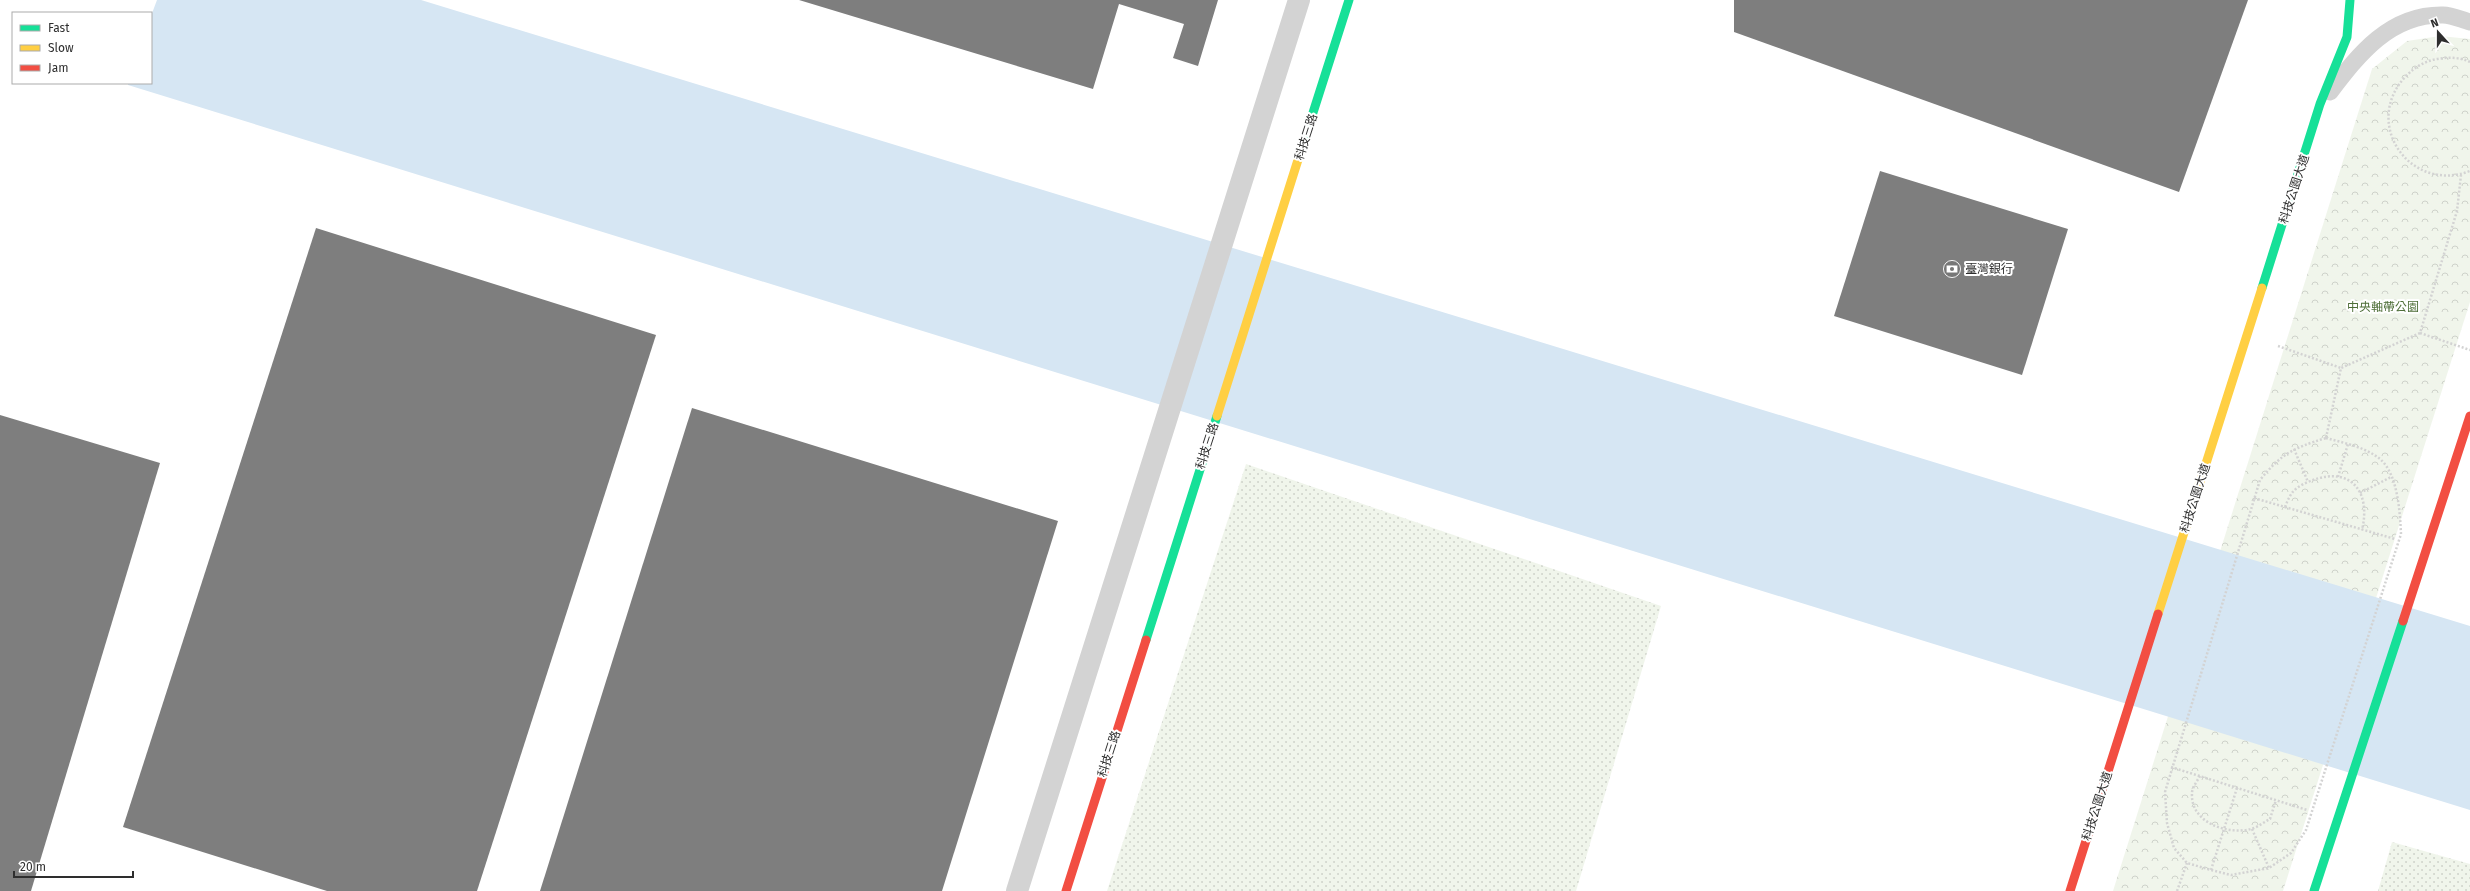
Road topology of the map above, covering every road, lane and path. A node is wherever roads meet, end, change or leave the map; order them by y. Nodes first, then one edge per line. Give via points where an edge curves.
1 (1299, 0) edge
2 (1349, 0) edge
3 (2350, 0) edge
4 (2470, 22) edge
5 (2470, 62) edge
6 (2320, 104) junction
7 (2470, 171) edge
8 (2461, 175) junction
9 (2420, 333) junction
10 (2247, 334) junction
11 (2470, 350) edge
12 (2341, 368) junction
13 (2470, 416) edge
14 (2326, 438) junction
15 (2348, 444) junction
16 (2294, 450) junction
17 (2338, 476) junction
18 (2391, 477) junction
19 (2308, 482) junction
20 (2360, 494) junction
21 (2254, 498) junction
22 (2285, 507) junction
23 (2362, 530) junction
24 (2399, 541) junction
25 (2171, 768) junction
26 (2200, 776) junction
27 (2237, 788) junction
28 (2276, 800) junction
29 (2312, 811) junction
30 (2224, 828) junction
31 (2252, 829) junction
32 (2187, 863) junction
33 (2269, 868) junction
34 (2211, 870) junction
35 (1017, 891) edge
36 (1066, 891) edge
37 (2070, 891) edge
38 (2177, 891) edge
39 (2314, 891) edge

1 - 35 street
2 - 36 street, 科技三路
3 - 6 street, 科技公園大道 via 2347,37
4 - 6 lane, 科技公園大道 via 2444,15 2411,18 2397,25 2362,52
5 - 8 path via 2448,57 2429,60 2412,70 2398,84 2390,102 2388,123 2394,142 2405,159 2421,170 2441,176
6 - 10 street, 科技公園大道
7 - 8 path
8 - 9 path via 2457,211
9 - 11 path
9 - 12 path
10 - 12 path
10 - 37 street, 科技公園大道
12 - 14 path
13 - 39 street
14 - 15 path
14 - 16 path
15 - 17 path
15 - 18 path via 2380,460
16 - 19 path
16 - 21 path via 2277,459 2260,480
17 - 19 path via 2327,475
17 - 20 path via 2344,477 2356,486
18 - 20 path
18 - 24 path via 2399,503
19 - 22 path via 2292,492
20 - 23 path via 2365,502
21 - 22 path
21 - 25 path
22 - 23 path
23 - 24 path
24 - 29 path
25 - 26 path
25 - 32 path via 2165,792 2167,823 2174,848
26 - 27 path
26 - 30 path via 2192,793 2195,806 2205,822
27 - 28 path
27 - 30 path
28 - 29 path
28 - 31 path via 2270,819
29 - 33 path via 2306,830 2291,853
30 - 31 path via 2234,831
30 - 34 path
31 - 33 path
32 - 34 path
32 - 38 path
33 - 34 path via 2231,875

